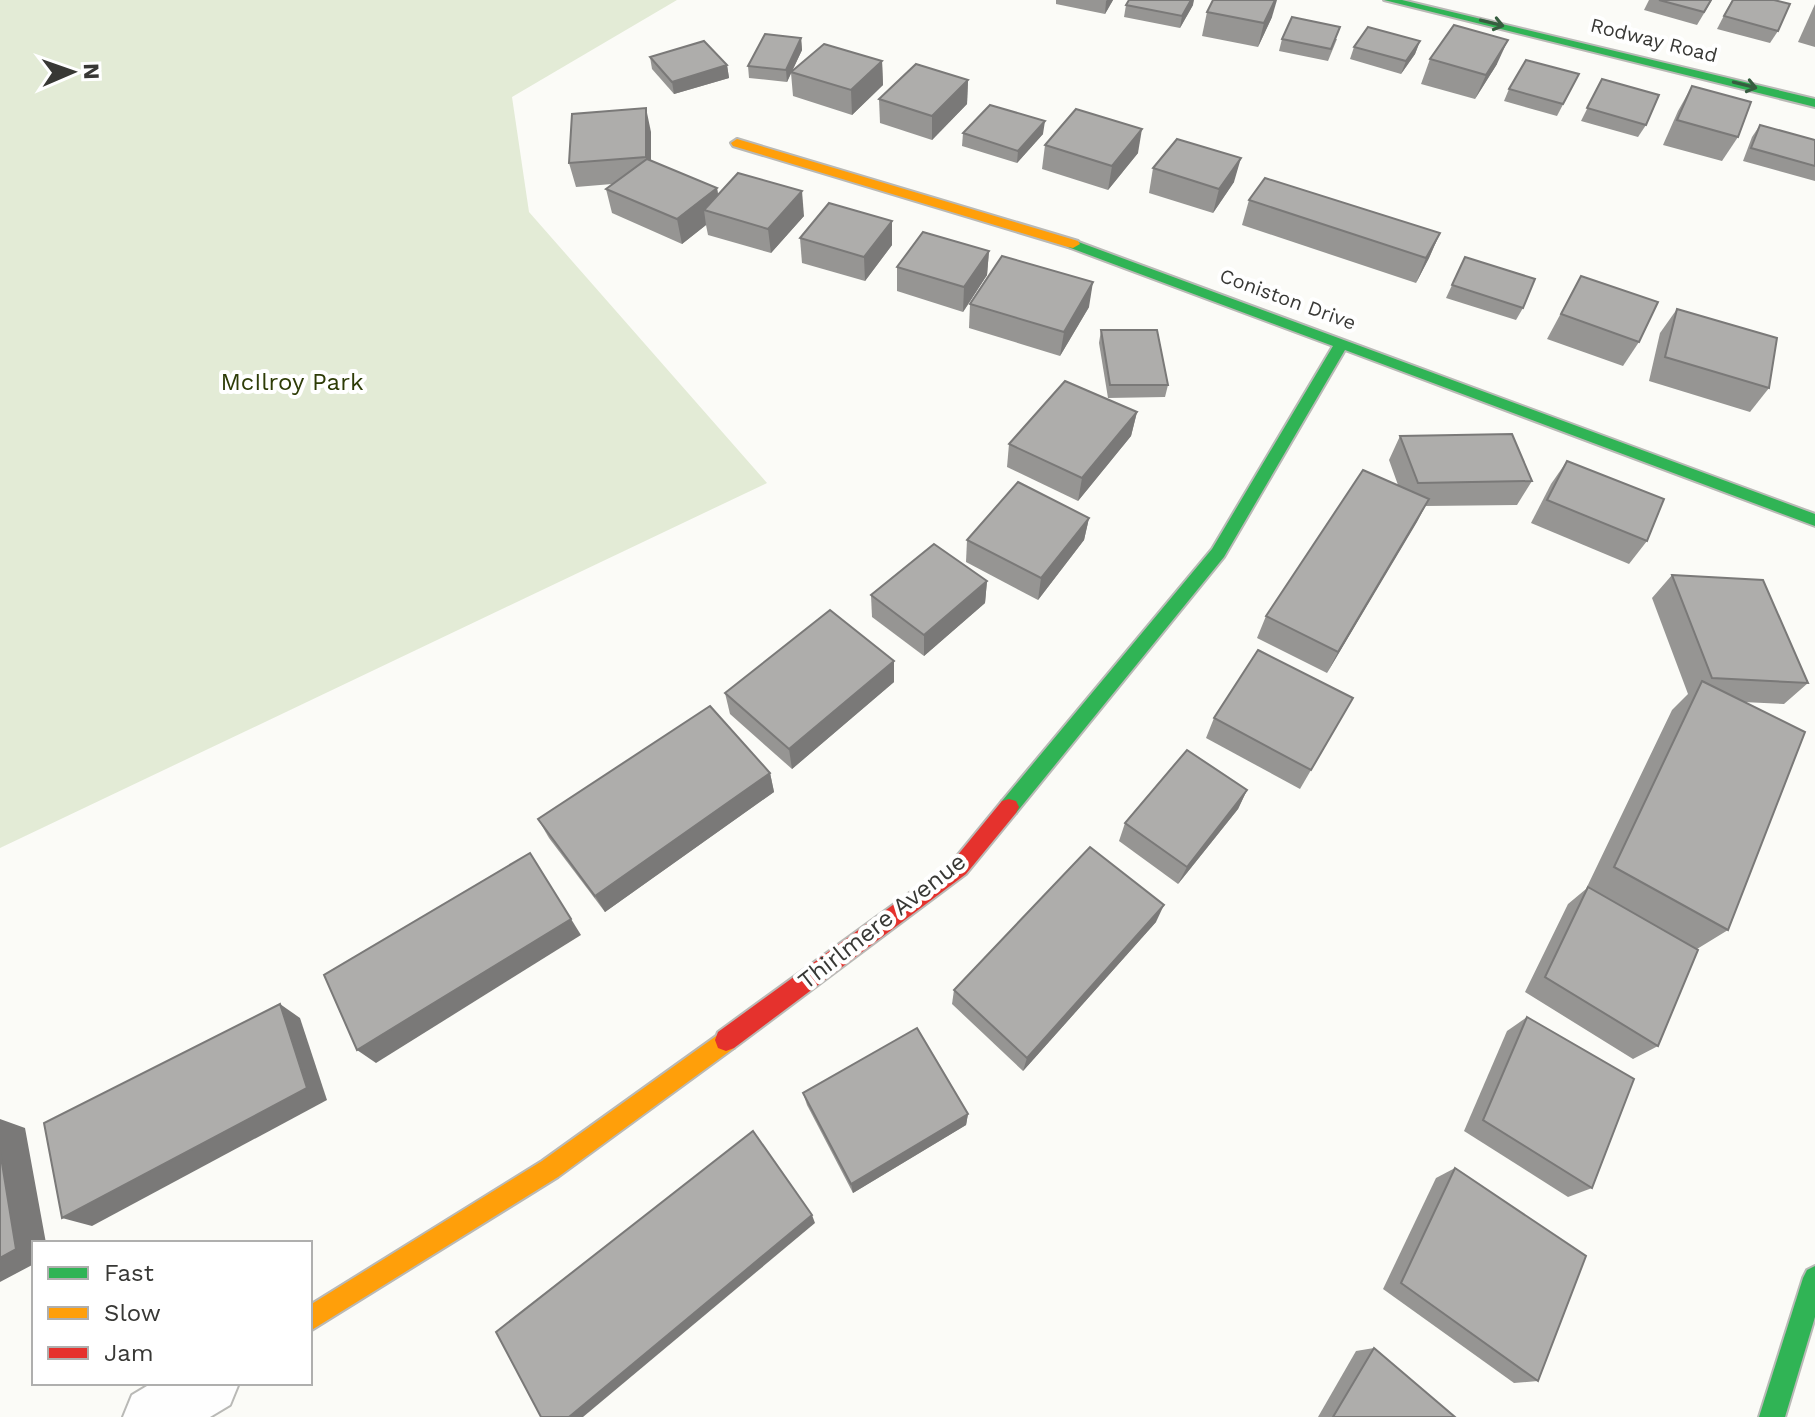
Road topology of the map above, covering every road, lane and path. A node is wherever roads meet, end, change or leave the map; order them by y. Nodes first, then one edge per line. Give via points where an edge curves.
1 (1389, 0) edge
2 (1815, 103) edge
3 (737, 143) dead end
4 (1342, 343) junction
5 (1815, 520) edge
6 (1815, 1278) edge
7 (312, 1318) edge
8 (1772, 1417) edge

1 -> 2 street, Rodway Road
3 - 4 street, Coniston Drive via 1061,240
4 - 5 street, Coniston Drive
4 - 7 street, Thirlmere Avenue via 1218,553 959,868 550,1169
6 - 8 street

